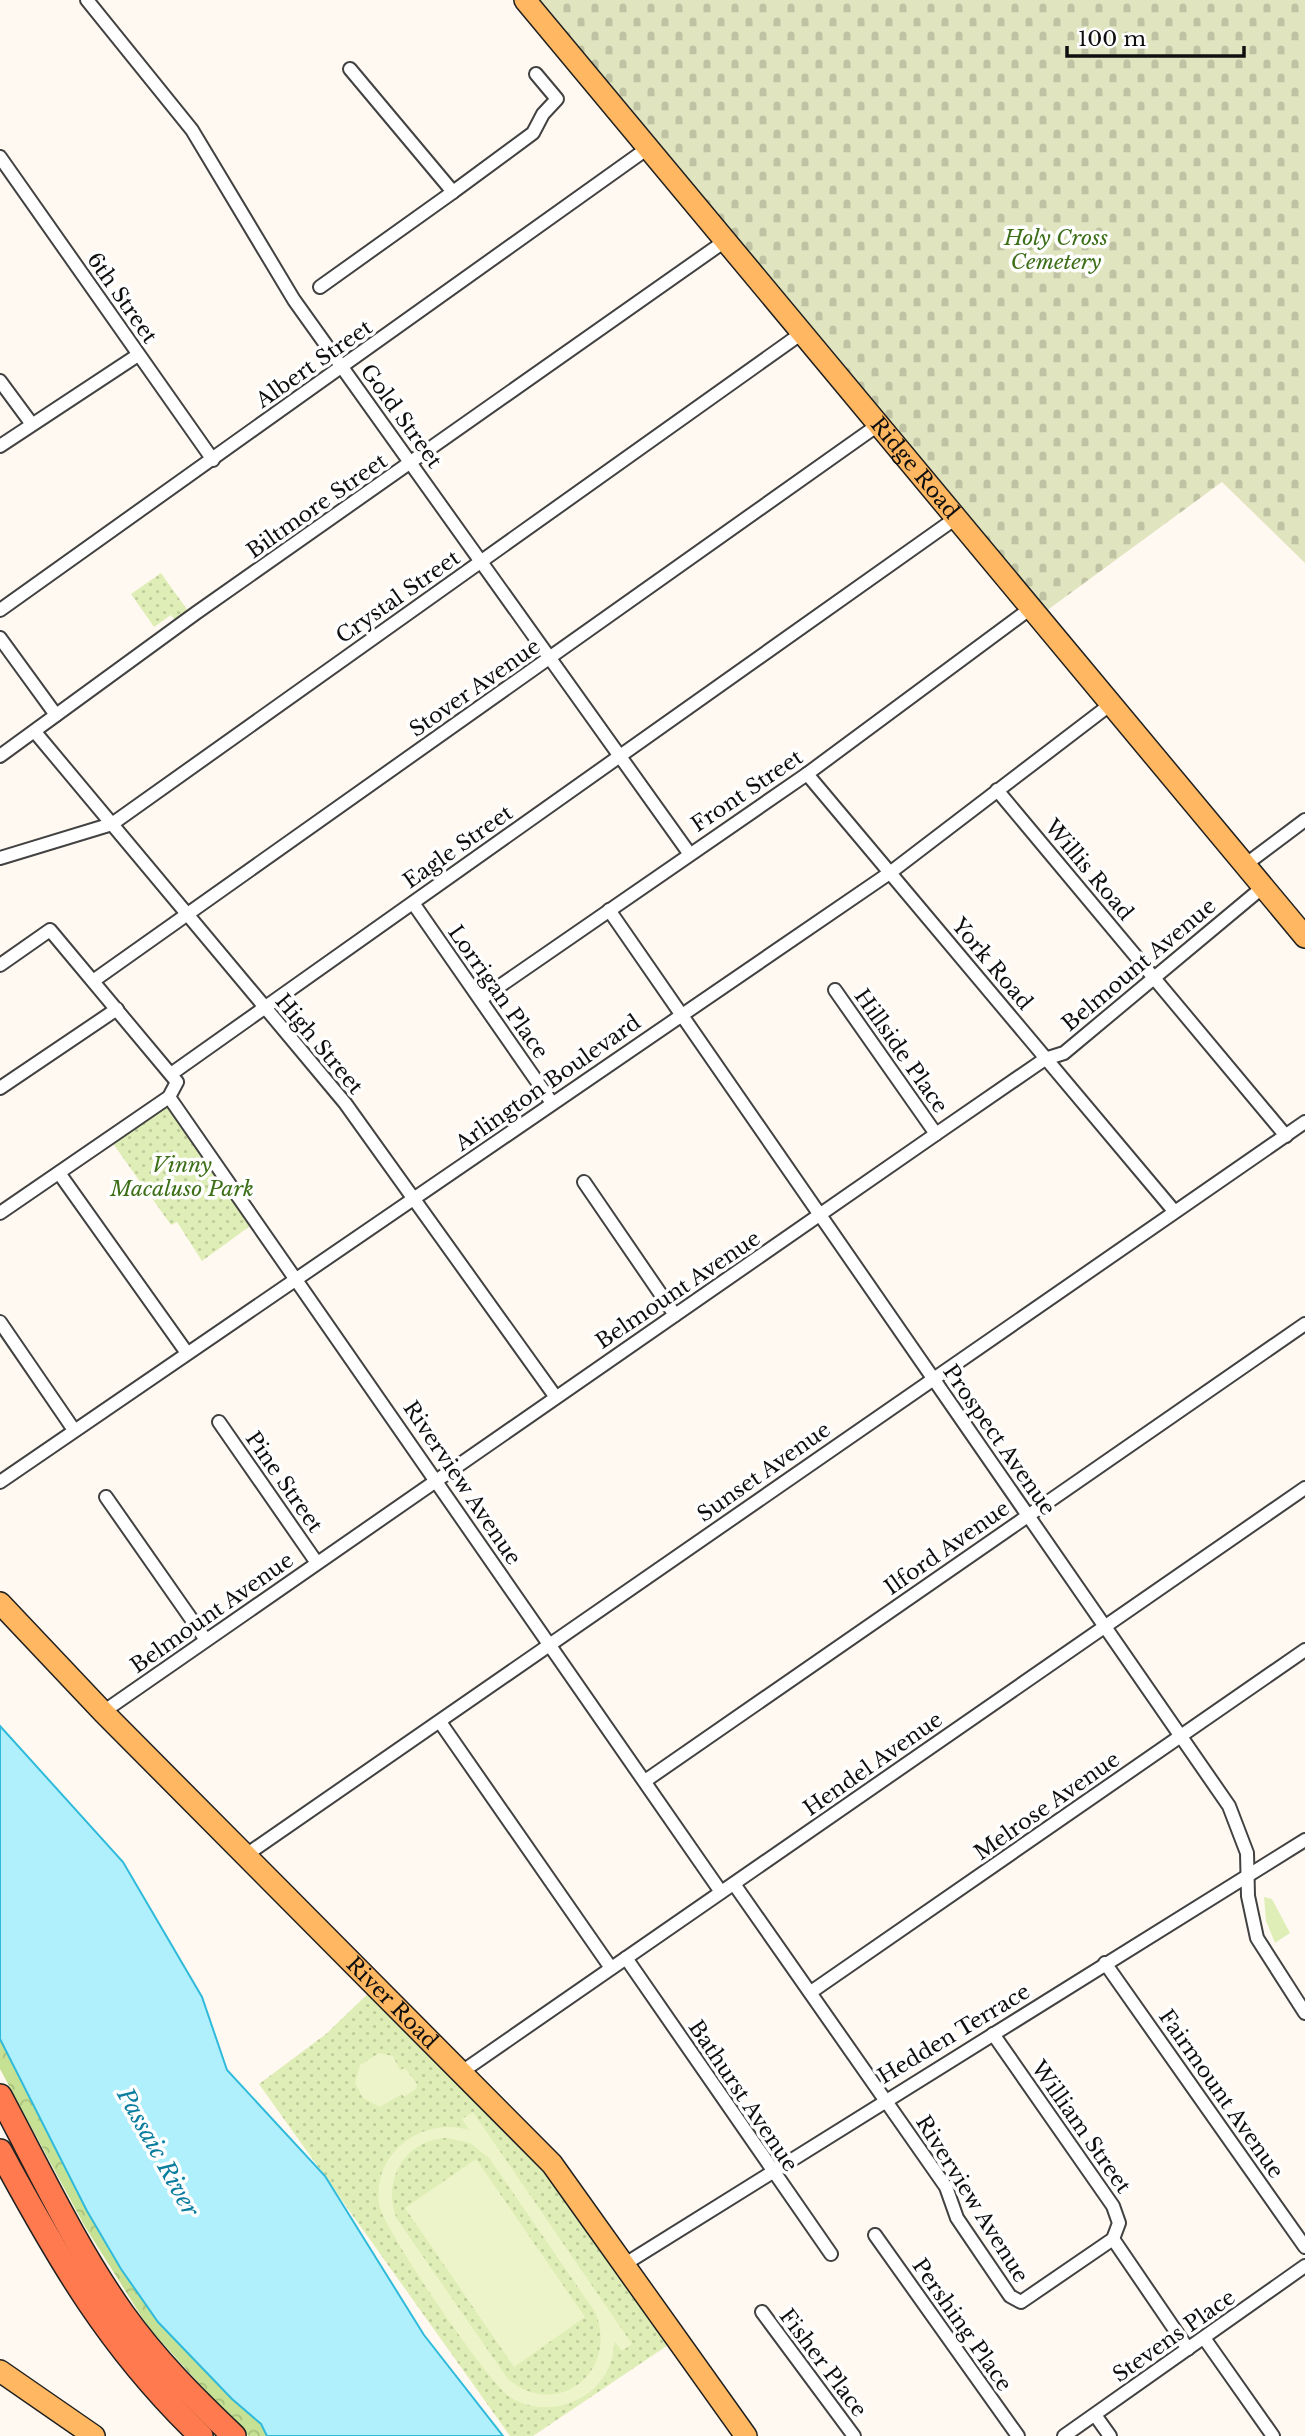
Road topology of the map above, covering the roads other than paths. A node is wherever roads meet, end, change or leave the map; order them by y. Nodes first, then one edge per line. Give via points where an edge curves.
1 (87, 0) edge
2 (525, 0) edge
3 (350, 69) dead end
4 (536, 75) dead end
5 (648, 148) junction
6 (1, 160) edge
7 (453, 192) junction
8 (725, 241) junction
9 (320, 287) dead end
10 (802, 333) junction
11 (138, 355) junction
12 (343, 367) junction
13 (0, 381) edge
14 (31, 423) junction
15 (878, 425) junction
16 (0, 446) edge
17 (213, 460) junction
18 (412, 464) junction
19 (956, 518) junction
20 (481, 562) junction
21 (1031, 608) junction
22 (0, 610) edge
23 (2, 643) edge
24 (550, 659) junction
25 (1111, 704) junction
26 (57, 715) junction
27 (35, 732) junction
28 (0, 756) edge
29 (620, 756) junction
30 (807, 774) junction
31 (997, 790) junction
32 (1305, 820) edge
33 (112, 824) junction
34 (690, 853) junction
35 (0, 858) edge
36 (1245, 865) junction
37 (891, 872) junction
38 (1263, 887) junction
39 (413, 903) junction
40 (609, 910) junction
41 (188, 915) junction
42 (1305, 937) edge
43 (0, 965) edge
44 (1154, 978) junction
45 (93, 981) junction
46 (835, 990) dead end
47 (481, 999) junction
48 (117, 1009) junction
49 (263, 1009) junction
50 (682, 1014) junction
51 (1045, 1059) junction
52 (171, 1074) junction
53 (0, 1088) edge
54 (169, 1097) junction
55 (552, 1103) junction
56 (1305, 1122) edge
57 (936, 1134) junction
58 (1286, 1136) junction
59 (59, 1172) junction
60 (584, 1182) dead end
61 (413, 1199) junction
62 (1174, 1211) junction
63 (0, 1213) edge
64 (820, 1216) junction
65 (297, 1278) junction
66 (675, 1315) junction
67 (0, 1322) edge
68 (1305, 1324) edge
69 (187, 1353) junction
70 (932, 1378) junction
71 (555, 1396) junction
72 (219, 1422) dead end
73 (74, 1430) junction
74 (436, 1479) junction
75 (0, 1482) edge
76 (1305, 1488) edge
77 (106, 1497) dead end
78 (1028, 1515) junction
79 (317, 1563) junction
80 (0, 1603) edge
81 (1105, 1626) junction
82 (206, 1640) junction
83 (548, 1645) junction
84 (1305, 1650) edge
85 (103, 1712) junction
86 (440, 1722) junction
87 (1181, 1736) junction
88 (645, 1781) junction
89 (1305, 1840) edge
90 (246, 1855) junction
91 (1246, 1876) junction
92 (734, 1884) junction
93 (722, 1892) junction
94 (626, 1958) junction
95 (1105, 1963) junction
96 (611, 1968) junction
97 (811, 1993) junction
98 (1305, 2013) edge
99 (993, 2035) junction
100 (463, 2071) junction
101 (0, 2096) edge
102 (885, 2099) junction
103 (0, 2151) edge
104 (770, 2171) junction
105 (875, 2235) dead end
106 (1113, 2239) junction
107 (1305, 2247) edge
108 (831, 2254) dead end
109 (625, 2264) junction
110 (1305, 2266) edge
111 (762, 2312) dead end
112 (1204, 2337) junction
113 (1188, 2349) junction
114 (0, 2371) edge
115 (1095, 2415) junction
116 (94, 2436) edge
117 (201, 2436) edge
118 (234, 2436) edge
119 (746, 2436) edge
120 (854, 2436) edge
121 (1018, 2436) edge
122 (1064, 2436) edge
123 (1110, 2436) edge
124 (1273, 2436) edge

1 - 12 street, Gold Street via 192,130 294,300
2 - 5 main road, Ridge Road
3 - 7 street
4 - 7 street via 557,99 533,133
5 - 8 main road, Ridge Road
5 - 12 street, Albert Street
6 - 11 street, 6th Street
7 - 9 street
8 - 10 main road, Ridge Road
8 - 18 street, Biltmore Street
10 - 15 main road, Ridge Road
10 - 20 street, Crystal Street
11 - 14 street
11 - 17 street, 6th Street
12 - 17 street, Albert Street
12 - 18 street, Gold Street
13 - 14 street
14 - 16 street
15 - 19 main road, Ridge Road
15 - 24 street, Stover Avenue
17 - 22 street, Albert Street
18 - 20 street, Gold Street
18 - 26 street, Biltmore Street
19 - 21 main road, Ridge Road
19 - 29 street, Eagle Street
20 - 24 street, Gold Street
20 - 33 street, Crystal Street
21 - 25 main road, Ridge Road
21 - 30 street, Front Street
23 - 26 street
24 - 29 street, Gold Street
24 - 41 street, Stover Avenue
25 - 31 street, Arlington Boulevard
25 - 36 main road, Ridge Road
26 - 27 street, Biltmore Street
27 - 28 street, Biltmore Street
27 - 33 street, High Street
29 - 34 street, Gold Street
29 - 39 street, Eagle Street
30 - 34 street, Front Street
30 - 37 street, York Road
31 - 37 street, Arlington Boulevard
31 - 44 street, Willis Road
32 - 36 street
33 - 35 street, Crystal Street
33 - 41 street, High Street
34 - 40 street, Front Street
36 - 38 main road, Ridge Road
37 - 50 street, Arlington Boulevard
37 - 51 street, York Road
38 - 42 main road, Ridge Road
38 - 44 street, Belmount Avenue
39 - 47 street, Lorrigan Place
39 - 49 street, Eagle Street
40 - 47 street, Front Street
40 - 50 street, Prospect Avenue
41 - 45 street, Stover Avenue
41 - 49 street, High Street
43 - 45 street via 50,930
44 - 51 street, Belmount Avenue via 1064,1053
44 - 58 street, Willis Road
45 - 48 street
46 - 57 street, Hillside Place
47 - 55 street, Lorrigan Place
48 - 52 street
48 - 53 street
49 - 52 street, Eagle Street
49 - 61 street, High Street via 345,1103
50 - 55 street, Arlington Boulevard
50 - 64 street, Prospect Avenue
51 - 57 street, Belmount Avenue
51 - 62 street, York Road
52 - 54 street via 177,1082
54 - 59 street
54 - 65 street, Riverview Avenue
55 - 61 street, Arlington Boulevard
56 - 58 street, Sunset Avenue
57 - 64 street, Belmount Avenue
58 - 62 street, Sunset Avenue
59 - 63 street
59 - 69 street
60 - 66 street
61 - 65 street, Arlington Boulevard
61 - 71 street, High Street
62 - 70 street, Sunset Avenue
64 - 66 street, Belmount Avenue
64 - 70 street, Prospect Avenue
65 - 69 street, Arlington Boulevard
65 - 74 street, Riverview Avenue
66 - 71 street, Belmount Avenue
67 - 73 street
68 - 78 street, Ilford Avenue
69 - 73 street, Arlington Boulevard
70 - 78 street, Prospect Avenue
70 - 83 street, Sunset Avenue
71 - 74 street, Belmount Avenue
72 - 79 street, Pine Street
73 - 75 street, Arlington Boulevard
74 - 79 street, Belmount Avenue
74 - 83 street, Riverview Avenue
76 - 81 street, Hendel Avenue
77 - 82 street
78 - 81 street, Prospect Avenue
78 - 88 street, Ilford Avenue
79 - 82 street, Belmount Avenue
80 - 85 main road, River Road
81 - 87 street, Prospect Avenue
81 - 92 street, Hendel Avenue
82 - 85 street, Belmount Avenue
83 - 86 street, Sunset Avenue
83 - 88 street, Riverview Avenue
84 - 87 street, Melrose Avenue
85 - 90 main road, River Road
86 - 90 street, Sunset Avenue
86 - 96 street
87 - 91 street, Prospect Avenue via 1241,1830
87 - 97 street, Melrose Avenue
88 - 93 street, Riverview Avenue
89 - 91 street, Hedden Terrace
90 - 100 main road, River Road
91 - 95 street, Hedden Terrace
91 - 98 street, Prospect Avenue via 1257,1938
92 - 93 street, Hendel Avenue
92 - 97 street, Riverview Avenue
93 - 94 street, Hendel Avenue
94 - 96 street, Hendel Avenue
94 - 104 street, Bathurst Avenue
95 - 99 street, Hedden Terrace
95 - 107 street, Fairmount Avenue
96 - 100 street, Hendel Avenue
97 - 102 street, Riverview Avenue
99 - 102 street, Hedden Terrace
99 - 106 street, William Street via 1118,2214
100 - 109 main road, River Road via 552,2164
101 - 118 highway via 79,2245 125,2316 179,2382
102 - 104 street, Hedden Terrace
102 - 106 street, Riverview Avenue via 946,2187 957,2218 1013,2299 1021,2302
103 - 117 highway via 80,2294 133,2365
104 - 108 street, Bathurst Avenue
104 - 109 street, Hedden Terrace
105 - 121 street, Pershing Place
106 - 113 street
109 - 119 main road, River Road
110 - 112 street, Stevens Place
111 - 120 street, Fisher Place
112 - 113 street, Stevens Place
112 - 124 street
113 - 115 street, Stevens Place
114 - 116 main road
115 - 122 street, Stevens Place
115 - 123 street

